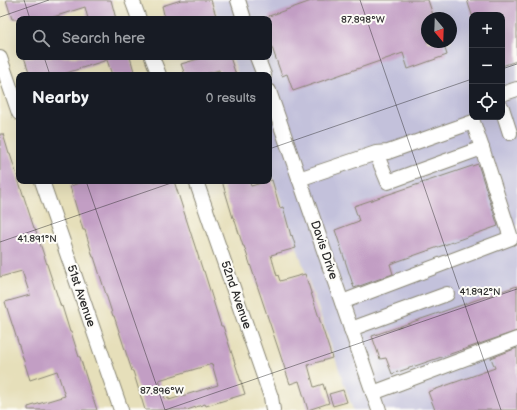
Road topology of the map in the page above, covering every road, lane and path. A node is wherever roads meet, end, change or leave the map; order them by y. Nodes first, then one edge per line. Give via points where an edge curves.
1 (132, 0) edge
2 (238, 0) edge
3 (138, 16) edge
4 (243, 16) edge
5 (0, 58) edge
6 (153, 60) edge
7 (258, 60) edge
8 (158, 72) edge
9 (263, 72) edge
10 (517, 89) edge
11 (505, 93) edge
12 (272, 100) edge
13 (16, 104) edge
14 (505, 117) edge
15 (510, 133) dead end
16 (482, 148) junction
17 (376, 153) junction
18 (300, 179) junction
19 (43, 184) edge
20 (197, 184) edge
21 (447, 294) dead end
22 (342, 302) junction
23 (351, 329) junction
24 (517, 339) edge
25 (373, 393) junction
26 (121, 410) edge
27 (273, 410) edge
28 (379, 410) edge

1 - 3 street
2 - 4 street
5 - 13 street
6 - 8 street
7 - 9 street
10 - 11 street
12 - 18 street, Davis Drive
14 - 15 street
16 - 17 street via 473,122 388,152
16 - 17 street via 388,182
16 - 22 street via 511,238
17 - 18 street
18 - 22 street, Davis Drive
19 - 26 street, 51st Avenue
20 - 27 street, 52nd Avenue via 271,397
21 - 23 street
22 - 23 street, Davis Drive
23 - 25 street, Davis Drive
24 - 25 street
25 - 28 street, Davis Drive

